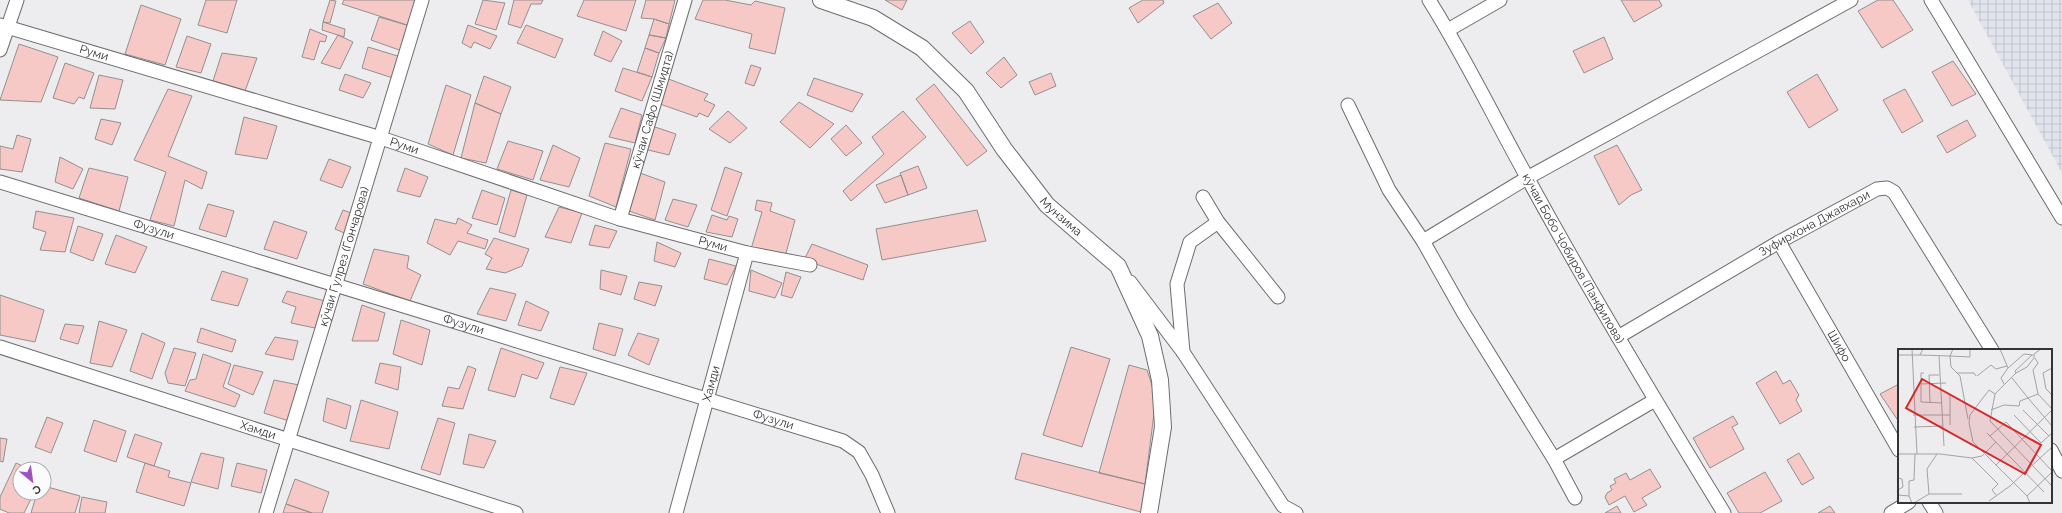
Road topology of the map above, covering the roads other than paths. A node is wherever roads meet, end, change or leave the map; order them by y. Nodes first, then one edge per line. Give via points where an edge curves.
1 (17, 0) edge
2 (422, 0) edge
3 (685, 0) edge
4 (821, 0) edge
5 (1429, 0) edge
6 (1500, 0) edge
7 (1851, 0) edge
8 (1931, 0) edge
9 (4, 26) edge
10 (1448, 30) junction
11 (0, 50) edge
12 (1348, 105) dead end
13 (380, 138) junction
14 (1527, 178) junction
15 (0, 182) edge
16 (1203, 197) dead end
17 (2062, 218) edge
18 (620, 219) junction
19 (1218, 222) junction
20 (1423, 241) junction
21 (1779, 242) junction
22 (747, 254) junction
23 (810, 265) dead end
24 (1118, 266) junction
25 (336, 285) junction
26 (1278, 297) dead end
27 (1618, 337) junction
28 (0, 347) edge
29 (1991, 349) edge
30 (1183, 352) junction
31 (707, 400) junction
32 (1655, 400) junction
33 (289, 439) junction
34 (1898, 448) edge
35 (2052, 452) edge
36 (1554, 460) junction
37 (2062, 471) edge
38 (1575, 498) dead end
39 (1907, 503) edge
40 (1930, 503) edge
41 (266, 513) edge
42 (516, 513) edge
43 (676, 513) edge
44 (888, 513) edge
45 (1149, 513) edge
46 (1296, 513) edge
47 (1724, 513) edge
48 (1891, 513) edge
49 (1936, 513) edge

1 - 9 street
2 - 13 street, кӯчаи Гулрез (Гончарова)
3 - 18 street, кӯчаи Сафо (Шмидта)
4 - 24 street, Мунзима via 873,18 922,48 966,91 1004,149 1047,205
5 - 10 street, кӯчаи Бобо Ҷобиров (Панфилова)
6 - 10 street
7 - 14 street
8 - 17 street
9 - 11 street
9 - 13 street, Руми
10 - 14 street, кӯчаи Бобо Ҷобиров (Панфилова)
12 - 20 street via 1389,190
13 - 18 street, Руми
13 - 25 street, кӯчаи Гулрез (Гончарова)
14 - 20 street
14 - 27 street, кӯчаи Бобо Ҷобиров (Панфилова)
15 - 25 street, Фузули
16 - 19 street
18 - 22 street, Руми
19 - 26 street
19 - 30 street via 1190,242 1177,284
20 - 36 street via 1463,312
21 - 27 street, Зуфирхона Джавхари
21 - 29 street, Зуфирхона Джавхари via 1877,189 1886,188 1894,192
21 - 34 street, Шифо
22 - 23 street, Руми
22 - 31 street, Хамди
24 - 30 street
24 - 45 street, Мунзима via 1150,336 1160,380 1162,427
25 - 31 street, Фузули
25 - 33 street, кӯчаи Гулрез (Гончарова)
27 - 32 street, кӯчаи Бобо Ҷобиров (Панфилова)
28 - 33 street, Хамди
30 - 46 street via 1283,506
31 - 43 street, Хамди
31 - 44 street, Фузули via 843,441 859,452
32 - 36 street
32 - 47 street, кӯчаи Бобо Ҷобиров (Панфилова)
33 - 41 street, кӯчаи Гулрез (Гончарова)
33 - 42 street, Хамди
35 - 37 street
36 - 38 street
39 - 48 street
40 - 49 street

